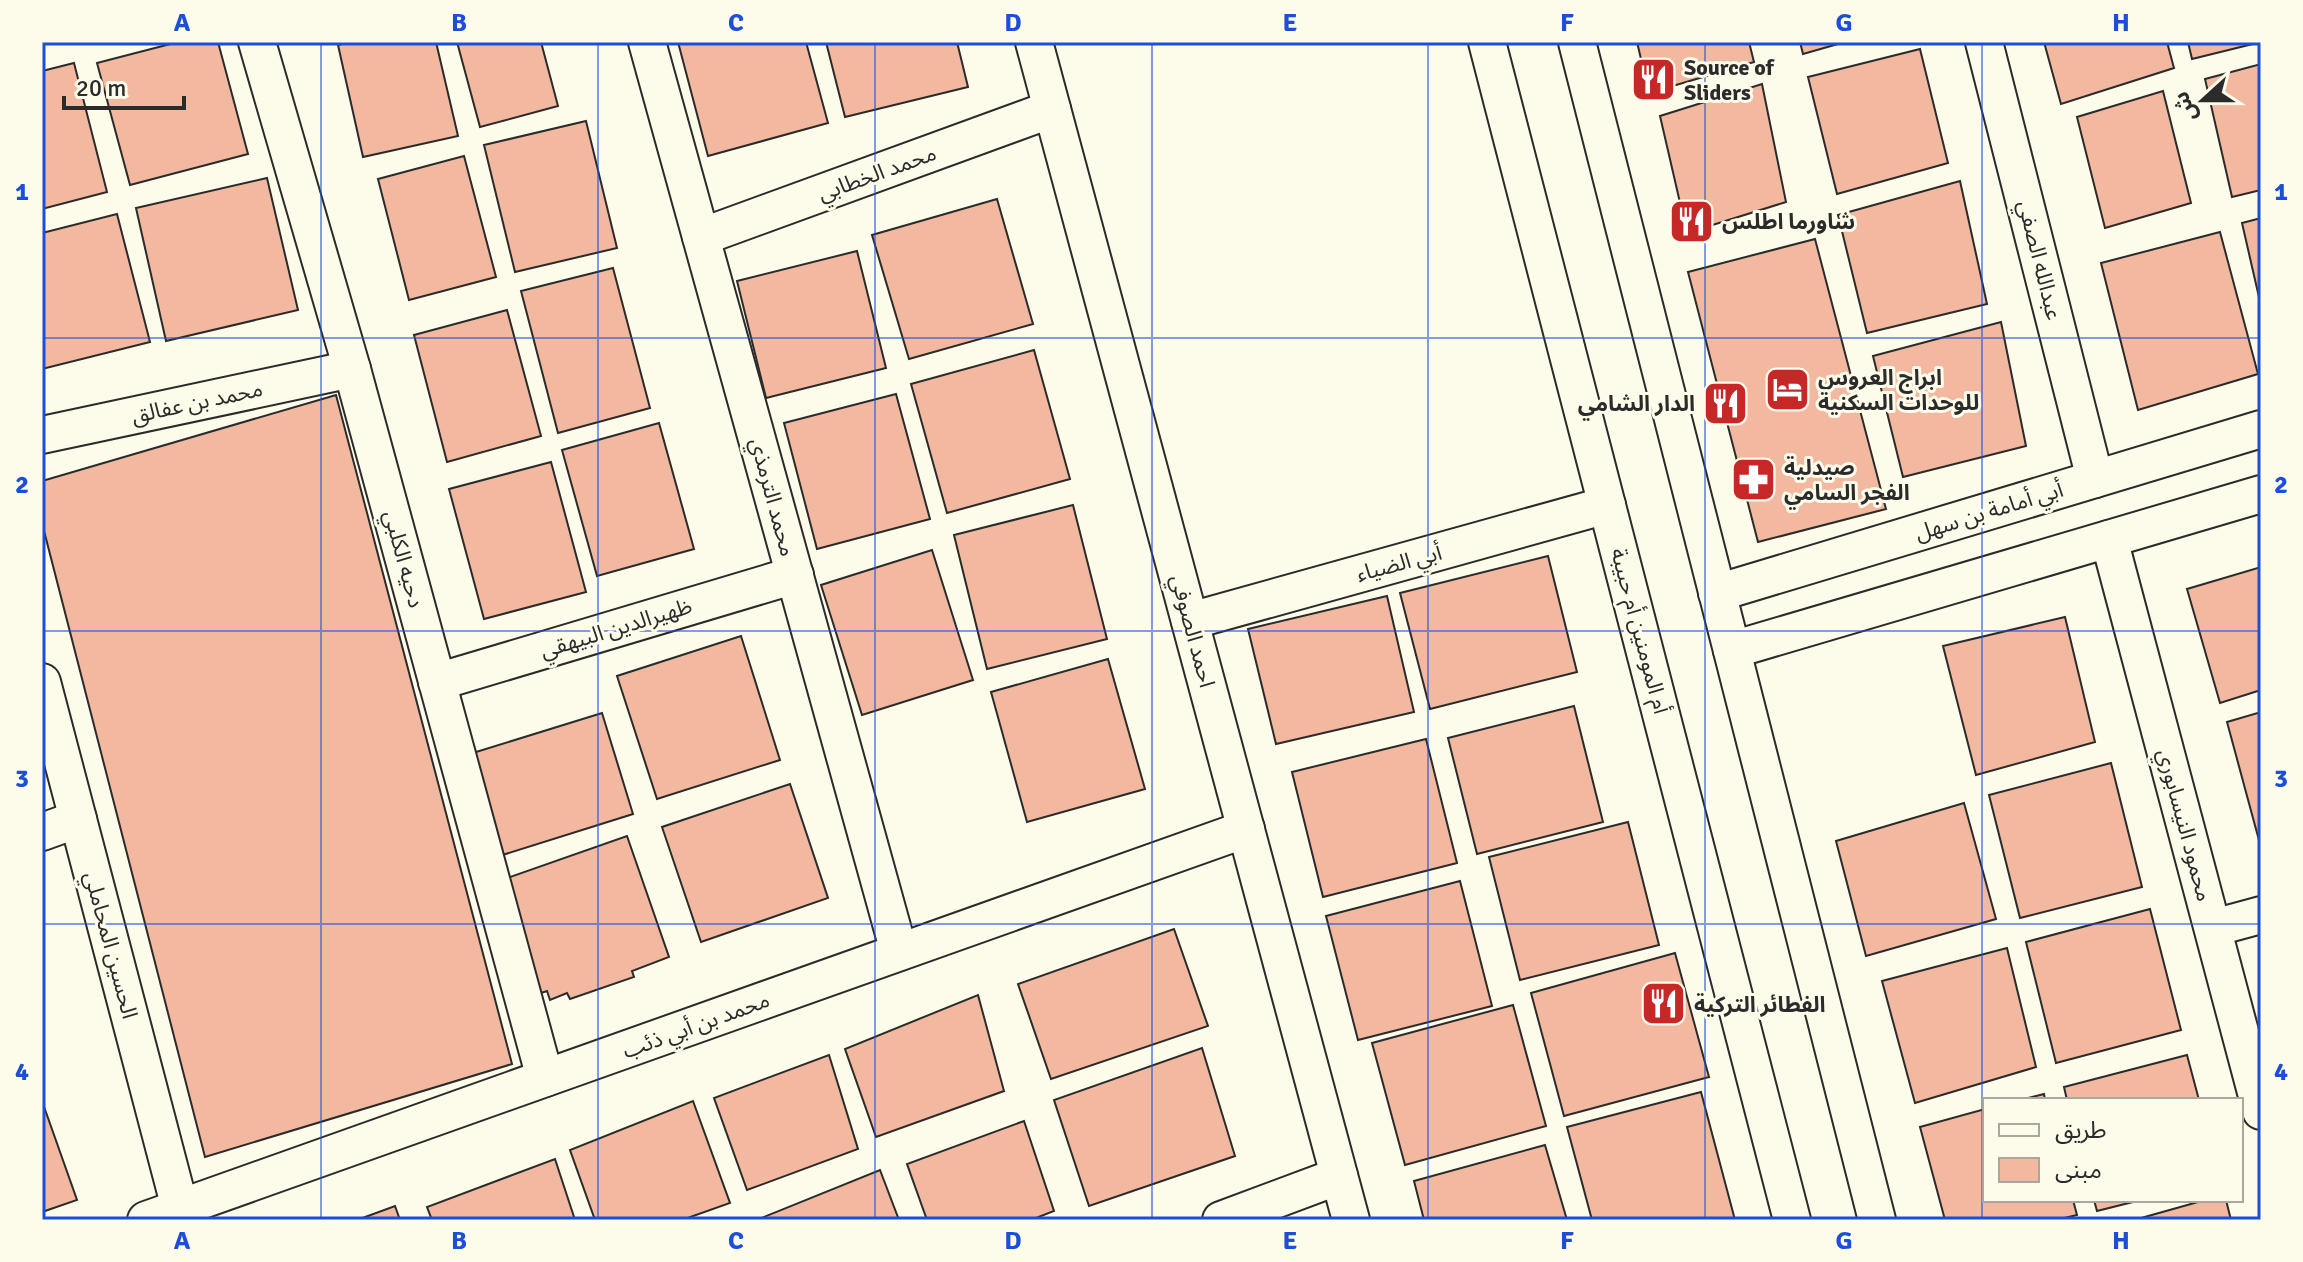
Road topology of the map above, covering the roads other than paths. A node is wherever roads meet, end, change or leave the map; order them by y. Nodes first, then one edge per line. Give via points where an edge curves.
1 (257, 42) edge
2 (647, 42) edge
3 (1034, 42) edge
4 (1487, 42) edge
5 (1577, 42) edge
6 (1984, 42) edge
7 (1052, 109) junction
8 (701, 237) junction
9 (352, 369) junction
10 (2261, 429) edge
11 (42, 435) edge
12 (2095, 479) junction
13 (2261, 494) edge
14 (1607, 505) junction
15 (2109, 539) junction
16 (795, 575) junction
17 (1717, 593) junction
18 (1190, 621) junction
19 (1732, 650) junction
20 (42, 682) edge
21 (437, 682) junction
22 (78, 819) junction
23 (1246, 829) junction
24 (42, 832) edge
25 (2261, 915) edge
26 (2213, 928) junction
27 (899, 952) junction
28 (545, 1078) junction
29 (2261, 1111) edge
30 (1339, 1176) junction
31 (180, 1208) junction
32 (146, 1220) edge
33 (1221, 1220) edge
34 (1351, 1220) edge
35 (1792, 1220) edge
36 (1877, 1220) edge

1 - 9 street, دحيه الكلبي
2 - 8 street, محمد الترمذي
3 - 7 street, احمد الصوفي
4 - 14 street, أم المومنين أم حبيبة
5 - 17 street
6 - 12 street, عبدالله الصفي
7 - 8 street, محمد الخطابي
7 - 18 street, احمد الصوفي
8 - 16 street, محمد الترمذي
9 - 11 street, محمد بن عفالق
9 - 21 street, دحيه الكلبي
10 - 12 street, أبي أمامة بن سهل
12 - 17 street, أبي أمامة بن سهل
13 - 15 street
14 - 18 street, أبي الضياء
14 - 35 street, أم المومنين أم حبيبة
15 - 19 street
15 - 26 street, محمود النيسابوري
16 - 21 street, ظهيرالدين البيهقي
16 - 27 street, محمد الترمذي
17 - 19 street
18 - 23 street, احمد الصوفي
19 - 36 street
20 - 22 street, الحسين المحاملي
21 - 28 street, دحيه الكلبي
22 - 24 street
22 - 31 street, الحسين المحاملي
23 - 27 street, محمد بن أبي ذئب
23 - 30 street, احمد الصوفي
25 - 26 street
26 - 29 street, محمود النيسابوري
27 - 28 street, محمد بن أبي ذئب
28 - 31 street, محمد بن أبي ذئب
30 - 33 street
30 - 34 street, احمد الصوفي
31 - 32 street, محمد بن أبي ذئب

